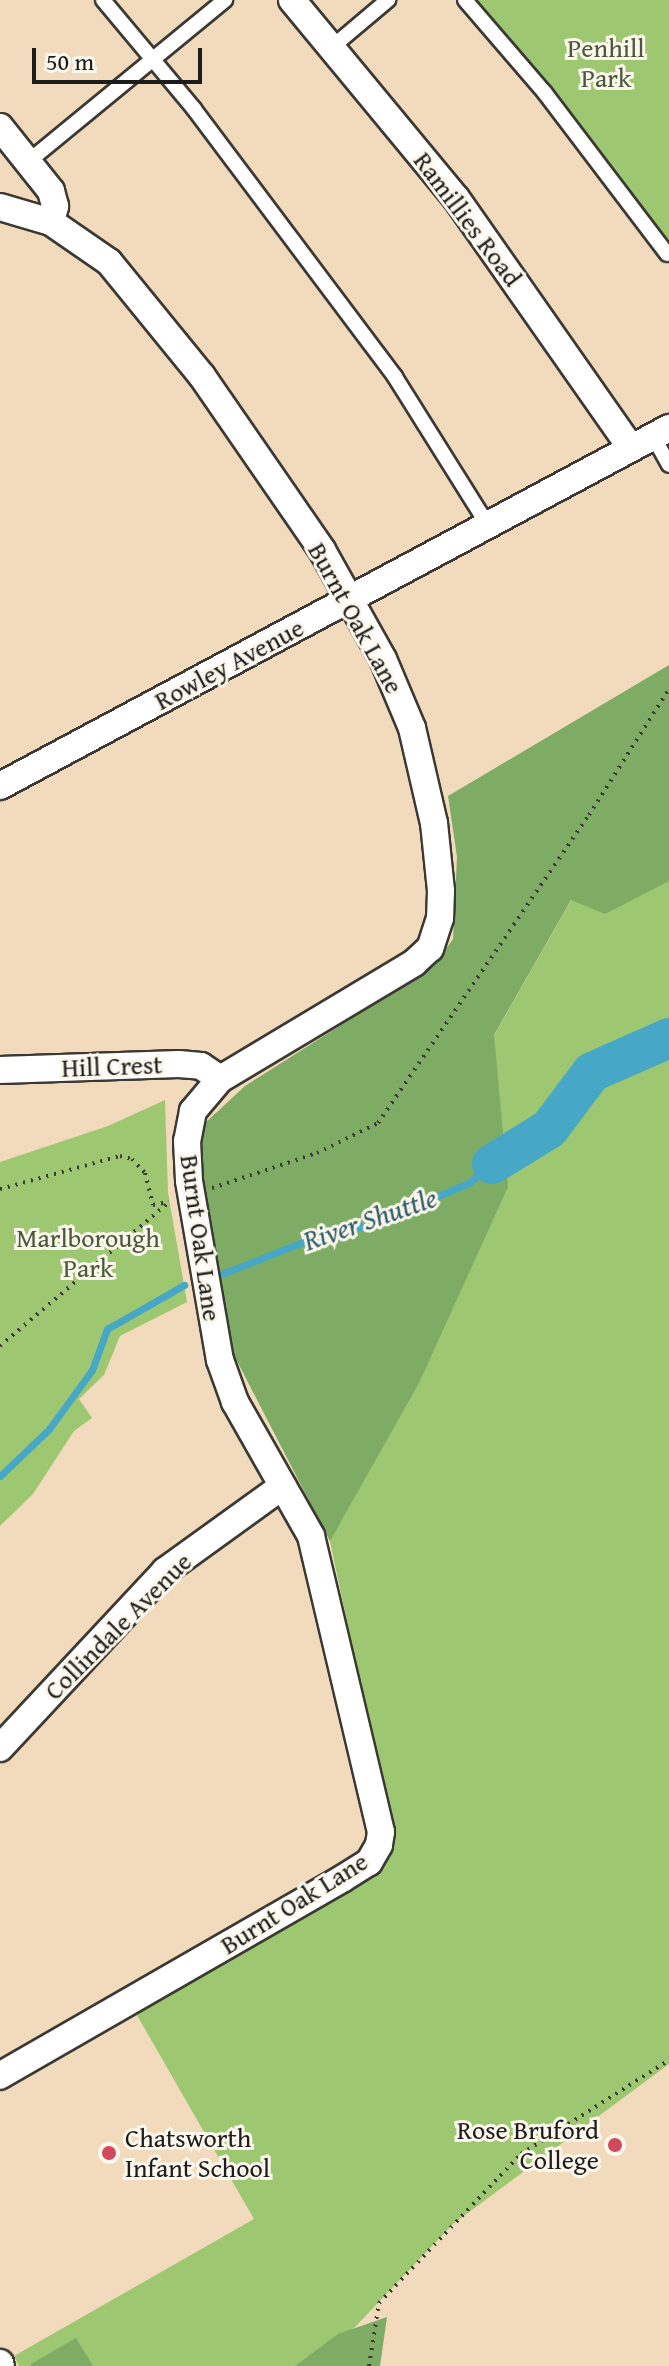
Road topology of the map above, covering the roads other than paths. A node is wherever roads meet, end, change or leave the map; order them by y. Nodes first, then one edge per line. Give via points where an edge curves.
1 (103, 0) edge
2 (225, 0) edge
3 (292, 0) edge
4 (388, 0) edge
5 (465, 0) edge
6 (331, 48) junction
7 (151, 58) junction
8 (0, 127) edge
9 (29, 161) junction
10 (0, 207) edge
11 (51, 222) junction
12 (668, 255) edge
13 (651, 438) edge
14 (669, 465) edge
15 (488, 525) junction
16 (351, 599) junction
17 (0, 786) edge
18 (0, 1070) edge
19 (220, 1079) junction
20 (283, 1486) junction
21 (0, 1748) edge
22 (0, 2076) edge

1 - 7 lane
2 - 7 lane
3 - 6 street, Ramillies Road
4 - 6 lane
5 - 12 lane via 545,93
6 - 13 street, Ramillies Road
7 - 9 lane
7 - 15 lane via 395,377
8 - 9 street
9 - 11 street via 54,199
10 - 11 street, Burnt Oak Lane
11 - 16 street, Burnt Oak Lane via 99,252 202,376
13 - 14 lane
13 - 15 street, Rowley Avenue
15 - 16 street, Rowley Avenue
16 - 17 street, Rowley Avenue
16 - 19 street, Burnt Oak Lane via 401,699 429,792 441,891 436,935 414,963
18 - 19 street, Hill Crest via 179,1064 201,1066
19 - 20 street, Burnt Oak Lane via 193,1111 189,1181 220,1360 235,1402
20 - 21 street, Collindale Avenue via 165,1571
20 - 22 street, Burnt Oak Lane via 308,1529 318,1560 381,1832 379,1845 369,1862 328,1887

